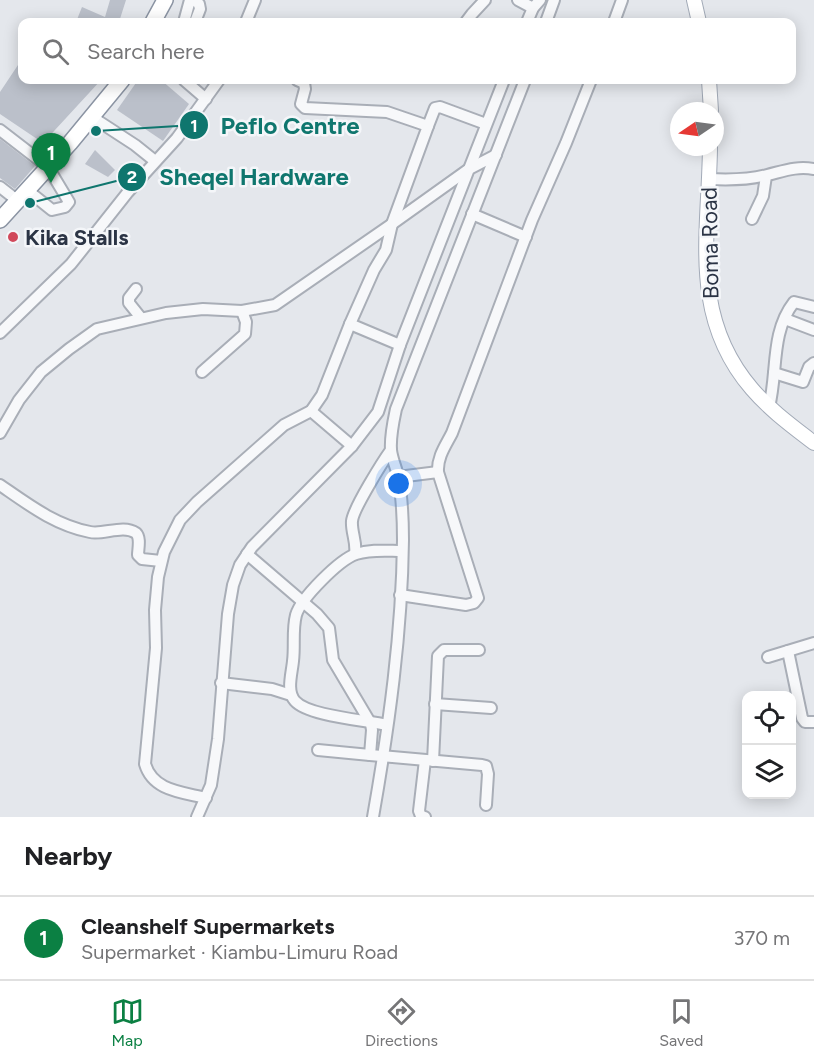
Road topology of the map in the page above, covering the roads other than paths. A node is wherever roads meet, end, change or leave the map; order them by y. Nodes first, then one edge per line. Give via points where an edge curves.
1 (165, 0) edge
2 (190, 0) edge
3 (194, 0) edge
4 (255, 0) edge
5 (485, 0) edge
6 (518, 0) edge
7 (554, 0) edge
8 (622, 0) edge
9 (694, 0) edge
10 (537, 4) edge
11 (155, 18) edge
12 (185, 18) edge
13 (197, 18) edge
14 (248, 18) edge
15 (469, 18) edge
16 (529, 18) edge
17 (547, 18) edge
18 (615, 18) edge
19 (698, 18) edge
20 (119, 84) edge
21 (189, 84) edge
22 (216, 84) edge
23 (304, 84) edge
24 (502, 84) edge
25 (523, 84) edge
26 (589, 84) edge
27 (709, 84) edge
28 (206, 99) junction
29 (495, 102) junction
30 (710, 102) edge
31 (513, 109) junction
32 (92, 117) junction
33 (486, 124) junction
34 (428, 126) junction
35 (0, 130) edge
36 (496, 155) junction
37 (710, 156) edge
38 (154, 161) junction
39 (48, 167) junction
40 (469, 169) junction
41 (814, 169) edge
42 (766, 176) junction
43 (709, 179) junction
44 (0, 187) edge
45 (59, 187) junction
46 (22, 195) junction
47 (43, 202) junction
48 (472, 214) junction
49 (752, 219) dead end
50 (0, 220) edge
51 (392, 224) junction
52 (526, 237) junction
53 (136, 290) dead end
54 (814, 307) edge
55 (242, 311) junction
56 (141, 318) junction
57 (785, 319) junction
58 (350, 324) junction
59 (814, 330) edge
60 (0, 333) edge
61 (400, 345) junction
62 (814, 363) edge
63 (202, 372) dead end
64 (774, 373) junction
65 (769, 407) junction
66 (311, 411) junction
67 (378, 412) junction
68 (394, 417) junction
69 (0, 433) edge
70 (814, 443) edge
71 (352, 446) junction
72 (391, 450) junction
73 (438, 471) junction
74 (398, 477) junction
75 (0, 485) edge
76 (402, 551) junction
77 (247, 554) junction
78 (355, 554) junction
79 (161, 561) junction
80 (400, 595) junction
81 (303, 603) junction
82 (814, 644) edge
83 (479, 650) dead end
84 (788, 651) junction
85 (768, 657) dead end
86 (221, 683) junction
87 (291, 695) junction
88 (435, 704) junction
89 (491, 708) dead end
90 (369, 721) junction
91 (814, 722) edge
92 (387, 725) junction
93 (318, 750) dead end
94 (370, 755) junction
95 (383, 757) junction
96 (429, 760) junction
97 (206, 798) junction
98 (486, 806) dead end
99 (197, 817) edge
100 (373, 817) edge
101 (425, 817) edge

1 - 11 highway
2 - 12 street
3 - 13 street via 200,9
4 - 14 street
5 - 15 street
6 - 10 street
7 - 17 street
8 - 18 street
9 - 19 main road
10 - 16 street
20 - 32 highway
21 - 28 street
22 - 28 street
23 - 34 street via 301,104 305,108 387,112
24 - 29 street
25 - 31 street
26 - 52 street
27 - 30 main road
28 - 38 street
29 - 31 street
29 - 33 street
31 - 36 street
32 - 38 street
32 - 39 highway
33 - 34 street via 440,107 435,108
33 - 40 street
34 - 51 street
35 - 39 street
36 - 40 street
36 - 48 street
37 - 43 main road, Boma Road
38 - 60 street via 71,264
39 - 45 street
39 - 46 highway
40 - 51 street
40 - 61 street
41 - 42 street via 796,167
42 - 43 street
42 - 49 street via 763,196
43 - 65 main road, Boma Road via 706,264 713,320 729,357
44 - 46 street
45 - 47 street
45 - 47 street via 69,201 65,207 52,210
46 - 47 street
46 - 50 highway
48 - 52 street
48 - 68 street
51 - 55 street via 275,305
51 - 58 street via 386,250
52 - 73 street via 441,454
53 - 56 street via 129,303
54 - 57 street via 795,302
55 - 56 street via 203,309
55 - 63 street via 245,334
56 - 69 street via 97,329 69,349 36,379
57 - 59 street
57 - 64 street via 777,339
58 - 61 street
58 - 66 street via 322,395
61 - 67 street
62 - 64 street via 803,382
64 - 65 street
65 - 70 main road, Boma Road
66 - 71 street
66 - 79 street via 284,425 197,502 180,520
67 - 68 street
67 - 71 street
68 - 72 street
71 - 77 street
72 - 74 street
72 - 78 street via 355,511
73 - 74 street
73 - 80 street via 477,598 466,605
74 - 76 street
75 - 79 street via 55,522 92,532 133,532 139,538 138,555
76 - 78 street
76 - 80 street
77 - 81 street
77 - 86 street via 233,585
78 - 81 street via 330,573
79 - 97 street via 145,765 154,781 165,788
80 - 92 street
81 - 87 street via 296,618
81 - 90 street via 329,628 333,660
82 - 84 street
83 - 88 street via 440,652
84 - 85 street
84 - 91 street via 802,718
86 - 87 street
86 - 97 street via 214,766
87 - 90 street via 308,711
88 - 89 street
88 - 96 street
90 - 92 street
90 - 94 street
92 - 95 street
93 - 94 street
94 - 95 street
95 - 96 street
95 - 100 street
96 - 98 street via 486,766
96 - 101 street via 419,811
97 - 99 street

